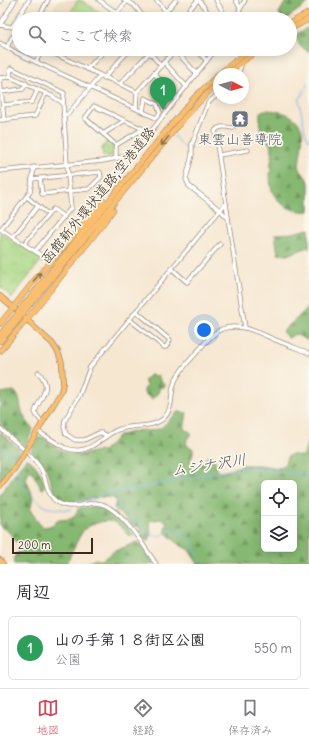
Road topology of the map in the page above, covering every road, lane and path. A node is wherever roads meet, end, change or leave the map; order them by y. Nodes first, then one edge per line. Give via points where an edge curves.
1 (15, 0) edge
2 (29, 0) edge
3 (48, 0) edge
4 (99, 0) edge
5 (156, 0) edge
6 (176, 0) edge
7 (199, 0) edge
8 (216, 0) edge
9 (236, 0) edge
10 (245, 0) edge
11 (126, 1) edge
12 (240, 8) junction
13 (165, 11) joint
14 (22, 12) edge
15 (42, 12) edge
16 (116, 12) edge
17 (118, 12) edge
18 (140, 12) edge
19 (188, 12) edge
20 (207, 12) edge
21 (223, 12) edge
22 (238, 12) edge
23 (309, 12) edge
24 (297, 19) edge
25 (309, 19) edge
26 (0, 25) edge
27 (297, 25) edge
28 (12, 27) edge
29 (12, 37) edge
30 (0, 43) edge
31 (7, 47) junction
32 (12, 50) edge
33 (24, 56) edge
34 (39, 56) edge
35 (58, 56) edge
36 (99, 56) edge
37 (124, 56) edge
38 (143, 56) edge
39 (154, 56) edge
40 (170, 56) edge
41 (180, 56) edge
42 (202, 56) edge
43 (211, 56) edge
44 (241, 56) edge
45 (250, 56) edge
46 (207, 61) junction
47 (36, 62) junction
48 (163, 64) junction
49 (226, 68) edge
50 (235, 68) edge
51 (87, 69) junction
52 (154, 73) junction
53 (197, 74) junction
54 (100, 76) junction
55 (10, 77) junction
56 (104, 78) junction
57 (0, 79) edge
58 (213, 80) edge
59 (26, 84) junction
60 (120, 84) junction
61 (187, 87) junction
62 (213, 87) edge
63 (90, 88) junction
64 (38, 89) junction
65 (2, 92) junction
66 (136, 92) junction
67 (46, 93) junction
68 (213, 98) edge
69 (178, 99) junction
70 (63, 103) junction
71 (3, 105) junction
72 (136, 108) junction
73 (143, 112) junction
74 (63, 115) junction
75 (2, 120) edge
76 (124, 121) junction
77 (233, 128) dead end
78 (103, 134) junction
79 (116, 145) junction
80 (152, 147) junction
81 (248, 150) dead end
82 (219, 155) junction
83 (116, 159) junction
84 (67, 164) junction
85 (146, 164) junction
86 (34, 167) junction
87 (0, 171) edge
88 (68, 176) junction
89 (40, 178) junction
90 (32, 179) junction
91 (69, 191) junction
92 (26, 197) junction
93 (226, 203) junction
94 (38, 206) junction
95 (220, 210) junction
96 (48, 214) junction
97 (64, 217) junction
98 (228, 218) junction
99 (0, 229) edge
100 (13, 237) junction
101 (24, 244) junction
102 (220, 244) dead end
103 (35, 251) junction
104 (44, 257) dead end
105 (171, 268) junction
106 (0, 296) edge
107 (13, 308) junction
108 (25, 308) junction
109 (136, 311) junction
110 (16, 319) junction
111 (28, 319) junction
112 (129, 319) junction
113 (0, 324) edge
114 (245, 328) junction
115 (0, 334) edge
116 (0, 341) edge
117 (0, 351) edge
118 (309, 353) edge
119 (38, 372) dead end
120 (42, 422) junction
121 (0, 428) edge
122 (37, 431) junction
123 (107, 436) junction
124 (0, 487) edge
125 (0, 560) edge
126 (3, 564) edge
127 (156, 564) edge

1 - 26 street
2 - 14 street
3 - 15 street
4 - 16 street
5 - 13 street
6 - 13 street
7 - 19 street
7 - 20 street
8 - 21 street
9 - 12 street
10 - 12 street
11 - 17 street
11 - 18 street
12 - 22 street
23 - 24 highway
25 - 27 highway
26 - 28 street
29 - 31 street
30 - 31 street
31 - 32 street
33 - 47 street
34 - 47 street
35 - 51 street
36 - 51 street
37 - 56 street
38 - 60 street
39 - 48 street
40 - 48 street
41 - 53 street
42 - 46 street
43 - 46 street
44 - 49 highway, 函館新外環状道路;空港道路
45 - 50 highway
46 - 53 street
47 - 63 street
48 - 52 street
48 - 61 street
51 - 54 street
52 - 66 street
52 - 69 street
53 - 61 street
54 - 56 street
54 - 63 street
55 - 57 street
55 - 59 street
55 - 70 street via 11,68 64,93
56 - 60 street
57 - 65 street
58 - 80 highway, 函館新外環状道路;空港道路
59 - 64 street
59 - 65 street via 23,90
60 - 66 street
61 - 69 street
62 -> 85 highway, 函館新外環状道路;空港道路
63 - 72 street
63 - 74 street via 68,114
64 - 67 street
64 - 71 street via 32,102
65 - 71 street
66 - 72 street
67 - 70 street
67 - 75 street via 35,116
68 - 95 street via 208,103 192,144 186,179 189,186
69 - 83 street via 141,144
70 - 74 street
71 - 75 street
72 - 73 street
73 - 73 street via 156,118 160,113 157,104 145,98
74 - 84 street
76 - 78 street
76 - 78 street via 94,106 85,118
76 - 79 street via 143,129
77 - 82 street via 222,127 215,131
78 - 79 street
79 - 83 street
107 -> 80 highway
80 - 108 highway, 函館新外環状道路;空港道路
81 - 82 street
82 - 93 street
83 - 84 street
84 - 86 street
84 - 88 street
85 - 108 highway, 函館新外環状道路;空港道路
85 - 111 highway
86 - 87 street
86 - 90 street
88 - 89 street
88 - 91 street
88 - 91 street via 100,172 101,177 89,189
89 - 90 street
89 - 91 street via 42,194
90 - 92 street via 30,192
91 - 97 street via 71,208
92 - 94 street
92 - 99 street
93 - 95 street
93 - 98 street
94 - 96 street
94 - 100 street
95 - 98 street
95 - 105 street
96 - 97 street via 53,209
96 - 101 street
97 - 103 street
98 - 114 street
99 - 100 street
100 - 101 street
101 - 103 street
102 - 105 street via 187,282
103 - 104 street
105 - 109 street
106 - 107 main road
107 - 111 main road
107 - 113 highway
108 - 110 highway, 函館新外環状道路;空港道路, bridge
109 - 112 street
109 - 112 street via 170,340 166,347
110 - 115 highway, 函館新外環状道路;空港道路
110 - 116 highway, 函館新外環状道路;空港道路
111 - 117 highway
111 - 120 main road via 52,343 62,363 61,392
112 - 123 street via 90,367 79,396 65,420 66,434 75,440 86,439 99,433
114 - 118 street
114 - 123 street via 232,327 212,335 178,376 170,409 163,418 151,425 125,427
119 - 120 street via 46,388 35,412
120 - 122 main road
121 - 127 street via 41,468 52,498 72,506 95,503 109,507 138,536
122 - 123 street via 58,444 75,450 90,448
122 - 124 main road, bridge via 15,468
125 - 126 main road

